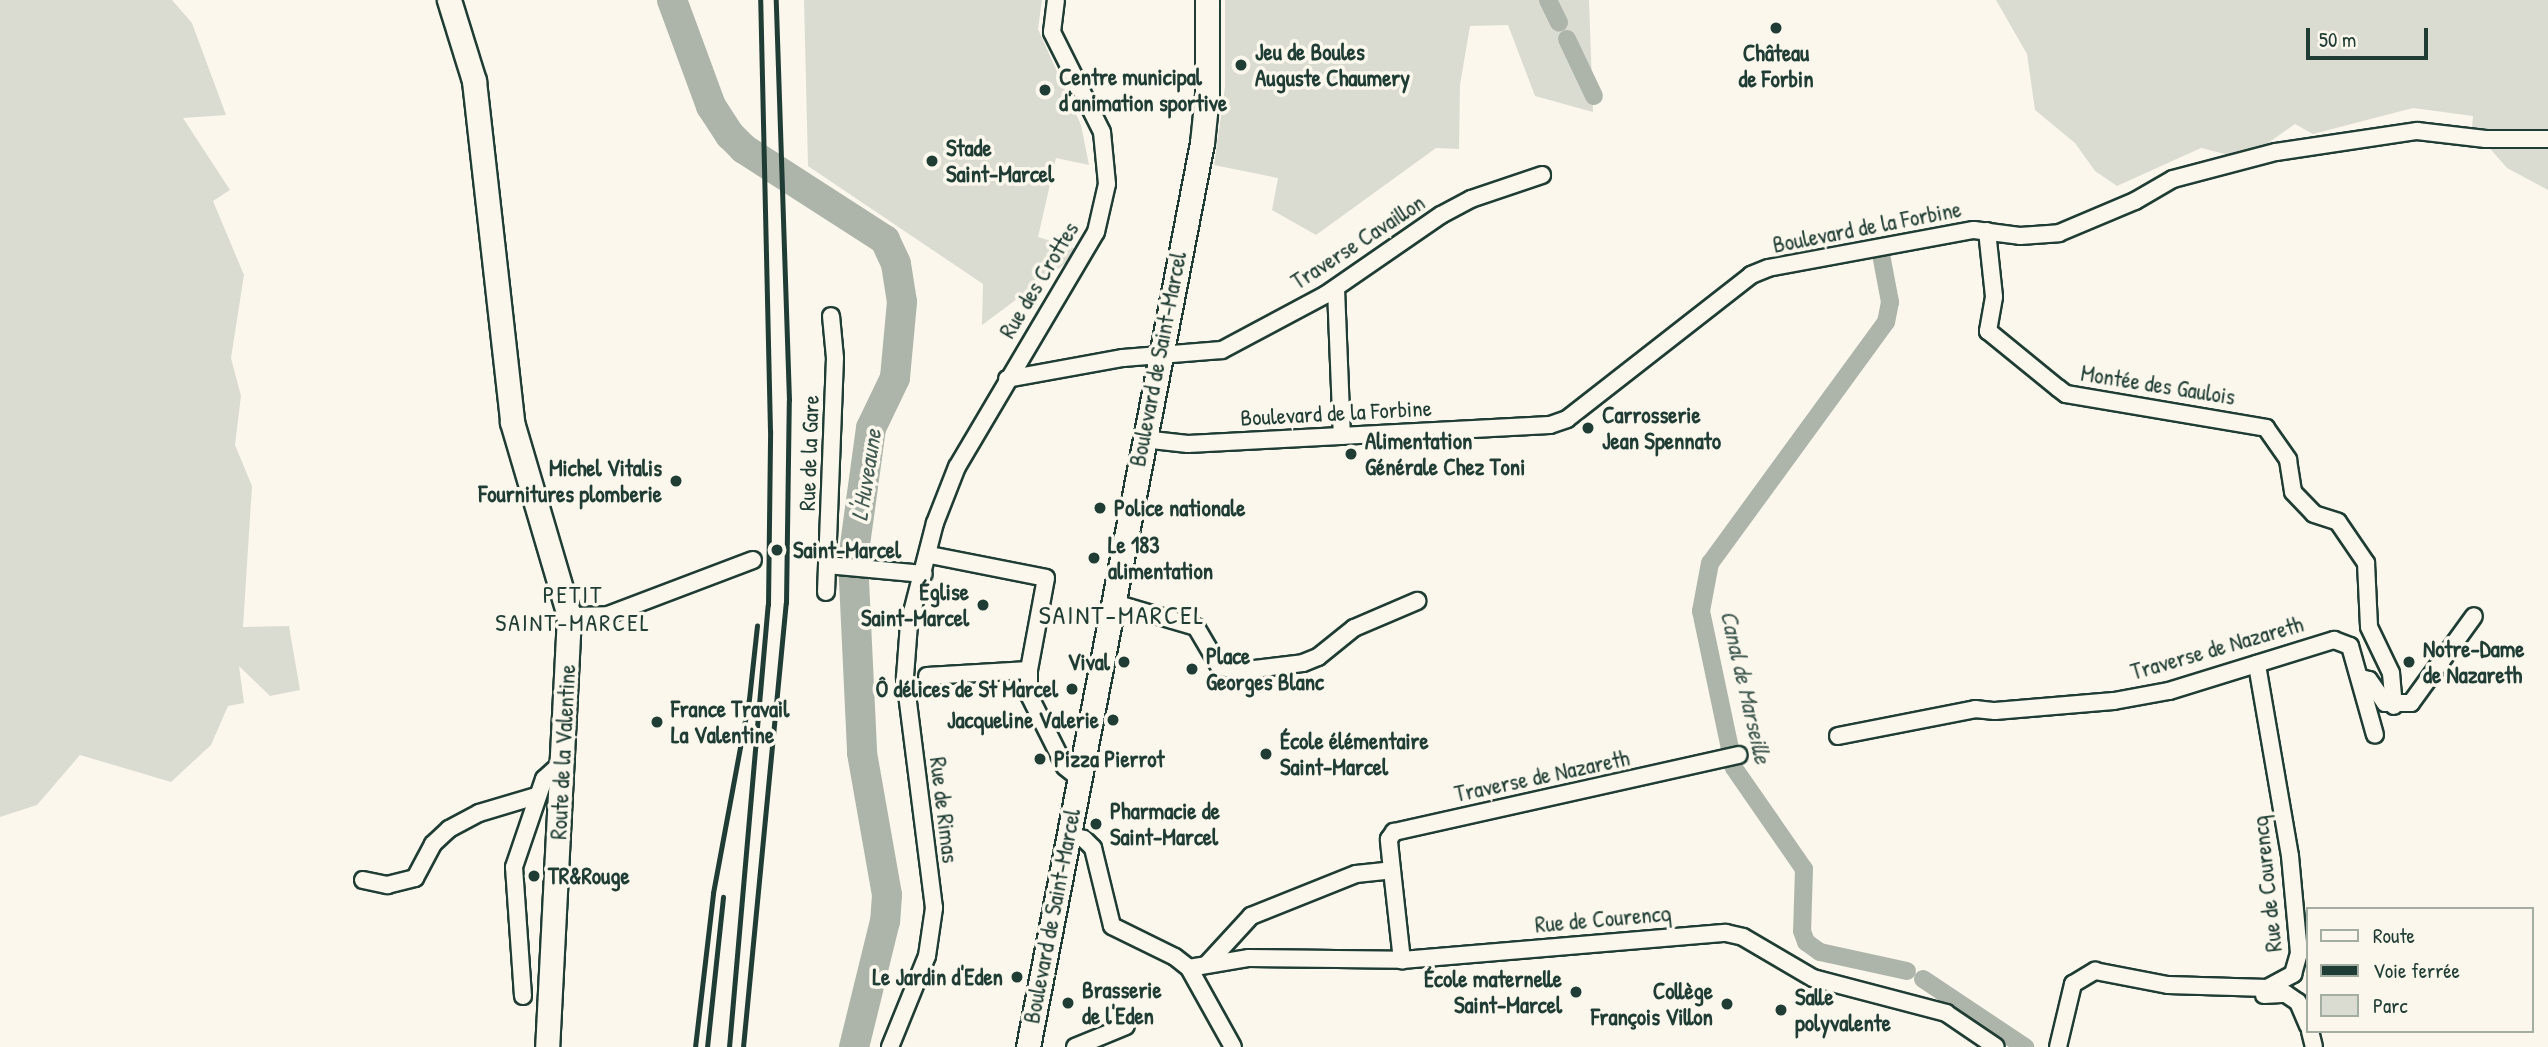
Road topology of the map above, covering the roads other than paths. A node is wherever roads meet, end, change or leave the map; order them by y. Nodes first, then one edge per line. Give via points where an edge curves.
1 (432, 0) edge
2 (449, 0) edge
3 (1056, 0) edge
4 (1207, 0) edge
5 (479, 132) junction
6 (2548, 139) edge
7 (1542, 175) dead end
8 (1987, 231) junction
9 (1331, 292) junction
10 (831, 316) dead end
11 (1159, 354) junction
12 (1007, 379) junction
13 (1342, 436) junction
14 (1143, 439) junction
15 (930, 555) junction
16 (753, 560) dead end
17 (832, 565) junction
18 (924, 575) junction
19 (826, 592) dead end
20 (1417, 601) dead end
21 (1111, 602) junction
22 (569, 615) junction
23 (2474, 616) dead end
24 (2257, 664) junction
25 (1028, 670) junction
26 (927, 676) dead end
27 (2361, 678) junction
28 (2394, 706) junction
29 (1838, 736) dead end
30 (2375, 736) dead end
31 (1731, 757) dead end
32 (564, 762) junction
33 (1078, 777) junction
34 (536, 796) junction
35 (1067, 835) junction
36 (1392, 870) junction
37 (363, 880) dead end
38 (1402, 960) junction
39 (1208, 963) junction
40 (1189, 968) junction
41 (2254, 988) junction
42 (523, 996) dead end
43 (2306, 1021) edge
44 (1126, 1026) dead end
45 (1093, 1042) edge
46 (547, 1047) edge
47 (890, 1047) edge
48 (1028, 1047) edge
49 (1075, 1047) edge
50 (1233, 1047) edge
51 (1996, 1047) edge
52 (2058, 1047) edge

1 - 5 main road, Route de la Valentine via 456,51
2 - 5 main road, Route de la Valentine via 474,81
3 - 12 street, Rue des Crottes via 1052,32 1102,132 1107,184 1096,232
4 - 11 main road, Boulevard de Saint-Marcel via 1202,144
5 - 22 main road, Route de la Valentine via 512,422
6 - 8 street, Boulevard de la Forbine via 2486,139 2417,131 2276,152 2173,178 2135,201 2059,233 2020,236
7 - 9 street, Traverse Cavaillon via 1471,199 1441,215
8 - 13 street, Boulevard de la Forbine via 1869,246 1751,275 1560,422
8 - 28 street, Montée des Gaulois via 1994,296 1988,331 2066,394 2266,428 2288,460 2293,492 2314,514 2338,523 2366,563 2369,626 2391,673
9 - 11 street, Traverse Cavaillon via 1222,350
9 - 13 street
10 - 17 street, Rue de la Gare via 835,358
11 - 12 street, Traverse Cavaillon
11 - 14 main road, Boulevard de Saint-Marcel
12 - 15 street, Rue des Crottes via 957,467 935,523
13 - 14 street, Boulevard de la Forbine via 1188,444
14 - 21 main road, Boulevard de Saint-Marcel
15 - 18 street, Rue des Crottes
15 - 25 street via 1046,579
16 - 22 street via 612,613
17 - 18 street
17 - 19 street, Rue de la Gare
18 - 47 street, Rue de Rimas via 904,657 934,908 933,935
20 - 21 street via 1354,628 1318,657 1303,663 1238,671 1219,666 1196,627
21 - 33 main road, Boulevard de Saint-Marcel
22 - 32 main road, Route de la Valentine
23 - 28 street via 2419,696 2411,703
24 - 27 street, Traverse de Nazareth via 2333,640 2350,646
24 - 29 street, Traverse de Nazareth via 2158,693 1995,711 1975,709
24 - 41 street, Rue de Courencq via 2287,836 2299,953 2286,981
25 - 26 street
25 - 33 street via 1029,695 1039,717 1065,767
27 - 28 street via 2369,680 2385,704
27 - 30 street, Traverse de Nazareth
31 - 36 street, Traverse de Nazareth via 1395,832 1389,839
32 - 34 street via 544,779
32 - 46 main road, Route de la Valentine
33 - 35 main road, Boulevard de Saint-Marcel
34 - 37 street via 479,813 449,829 433,844 415,878 387,885
34 - 42 street via 512,885
35 - 40 street via 1084,839 1093,848 1112,926
35 - 48 main road, Boulevard de Saint-Marcel
36 - 38 street, Traverse de Nazareth
36 - 39 street via 1356,874 1251,916
38 - 39 street, Rue de Courencq via 1249,958
38 - 51 street, Rue de Courencq via 1726,933 1743,937 1813,978 1946,1013
39 - 40 street, Rue de Courencq
40 - 50 street
41 - 43 street via 2263,995 2286,994 2298,1002
41 - 52 street, Rue de Courencq via 2168,985 2095,971 2073,984
44 - 45 street
45 - 49 street

